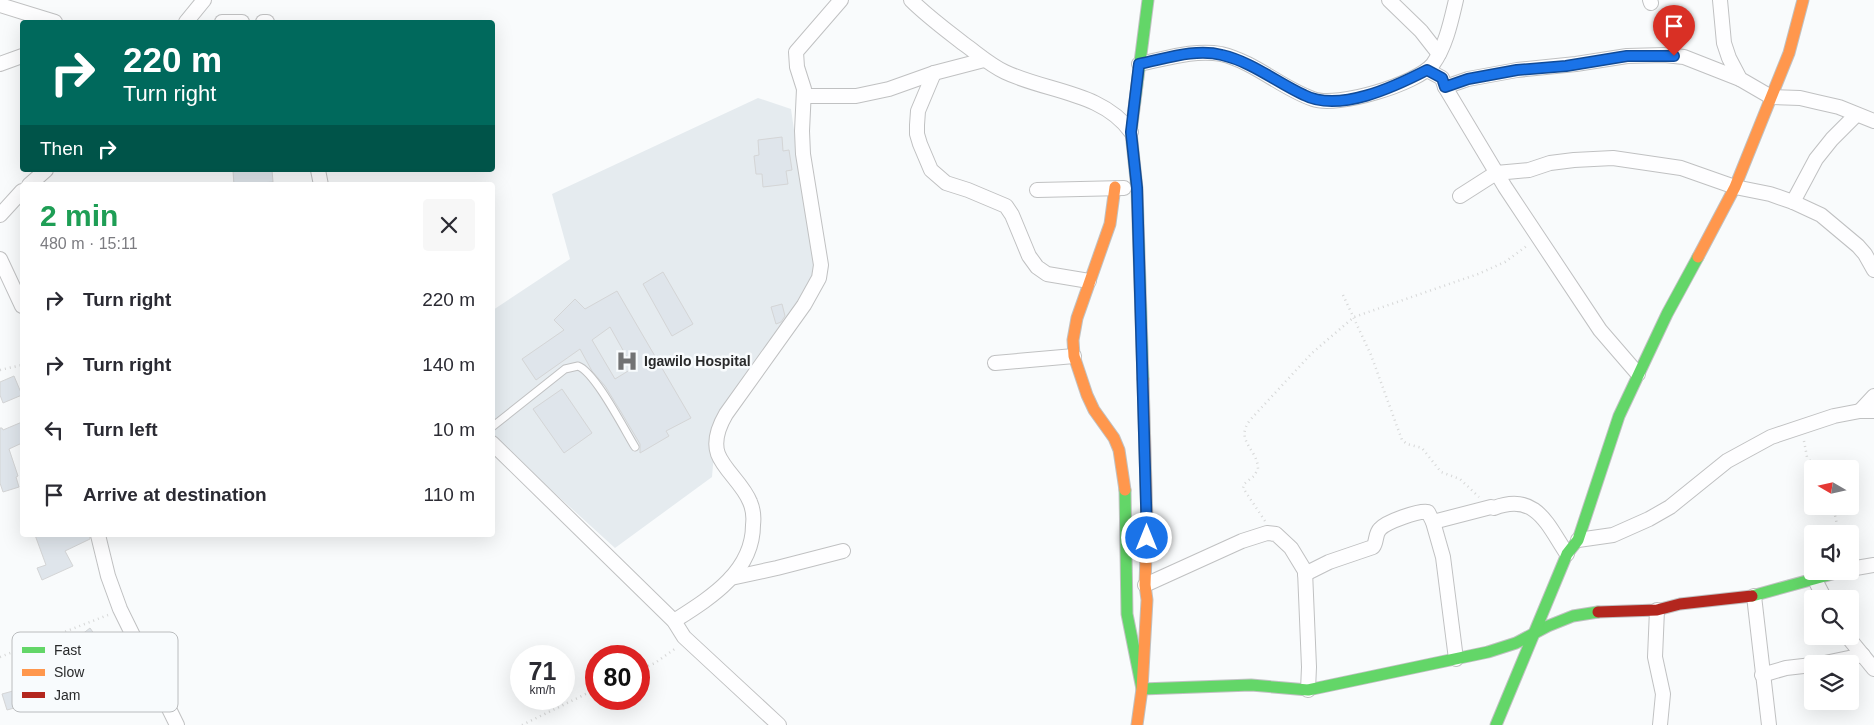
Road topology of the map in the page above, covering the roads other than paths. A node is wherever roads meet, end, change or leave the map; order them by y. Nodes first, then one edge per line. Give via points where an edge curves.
1 (204, 0) edge
2 (841, 0) edge
3 (911, 0) edge
4 (1148, 0) edge
5 (1389, 0) edge
6 (1456, 0) edge
7 (1720, 0) edge
8 (1803, 0) edge
9 (0, 5) edge
10 (49, 20) edge
11 (188, 20) edge
12 (1439, 54) junction
13 (20, 57) edge
14 (984, 60) junction
15 (0, 64) edge
16 (1139, 64) junction
17 (1427, 70) junction
18 (934, 73) junction
19 (1740, 79) junction
20 (1445, 87) junction
21 (804, 96) junction
22 (1771, 98) junction
23 (1856, 115) junction
24 (1874, 121) edge
25 (1131, 132) junction
26 (44, 172) edge
27 (1496, 173) junction
28 (32, 182) edge
29 (1116, 187) junction
30 (1735, 187) junction
31 (1137, 188) junction
32 (1037, 190) dead end
33 (20, 194) edge
34 (1460, 196) dead end
35 (1793, 202) junction
36 (0, 215) edge
37 (0, 260) edge
38 (1873, 263) edge
39 (1089, 281) junction
40 (20, 299) edge
41 (1074, 356) junction
42 (995, 363) dead end
43 (1638, 374) junction
44 (1874, 396) edge
45 (1867, 411) edge
46 (495, 425) edge
47 (495, 446) edge
48 (635, 447) dead end
49 (1433, 522) junction
50 (98, 537) edge
51 (1578, 540) junction
52 (842, 550) dead end
53 (1567, 554) junction
54 (1874, 565) edge
55 (1859, 568) edge
56 (1305, 574) junction
57 (731, 578) junction
58 (1807, 580) edge
59 (1146, 585) junction
60 (1754, 596) junction
61 (1657, 610) junction
62 (674, 621) junction
63 (131, 632) edge
64 (1532, 635) junction
65 (1855, 645) edge
66 (1863, 655) junction
67 (1859, 656) edge
68 (1456, 659) junction
69 (1804, 666) edge
70 (1874, 669) edge
71 (1762, 675) junction
72 (1142, 689) junction
73 (1308, 690) junction
74 (171, 712) edge
75 (1657, 724) edge
76 (177, 725) edge
77 (779, 725) edge
78 (1137, 725) edge
79 (1496, 725) edge
80 (1769, 725) edge

1 - 11 street
2 - 21 street via 796,52
3 - 14 street
4 - 16 main road
5 - 12 street via 1421,30
6 - 12 street
7 - 19 street via 1724,43
8 - 22 main road via 1789,53
9 - 10 street
12 - 17 street
13 - 15 street
14 - 18 street
14 - 25 street via 1004,72 1092,102 1123,121
16 - 17 street via 1194,53 1223,55 1267,73 1304,95 1326,102 1363,96 1397,85
16 - 25 main road
17 - 20 street via 1442,78
18 - 21 street via 889,89 856,96
18 - 39 street via 918,111 916,125 930,170 946,183 1006,206 1036,268 1047,274
19 - 20 street via 1684,57 1627,56 1517,70 1468,79
19 - 22 street
20 - 27 street
21 - 57 street via 802,145 821,273 804,306 720,426 716,438 718,454 751,503 754,519 749,552
22 - 23 street via 1800,98 1839,107
22 - 30 main road
23 - 24 street
23 - 35 street via 1816,159
25 - 31 main road
26 - 28 street
27 - 30 street via 1529,170 1550,163 1613,158 1681,168
27 - 34 street
27 - 43 street via 1600,330
29 - 31 street
29 - 32 street
29 - 39 main road via 1110,224
30 - 35 street
30 - 43 main road
31 - 59 main road via 1148,523
33 - 36 street
35 - 38 street via 1836,226
37 - 40 street
39 - 41 main road via 1077,318
41 - 42 street
41 - 72 main road via 1094,410 1119,450 1126,504 1127,614
43 - 51 main road via 1619,416
44 - 45 street
45 - 51 street via 1834,416 1771,437 1727,461 1670,507 1649,519 1613,535
46 - 48 lane via 565,368 578,366 586,370 600,389
47 - 62 street
49 - 53 street via 1506,503 1518,503 1540,514
49 - 56 street via 1425,511 1404,517 1380,529 1373,548 1329,562
49 - 68 street via 1443,557
50 - 63 street via 108,576
51 - 53 main road
52 - 57 street
53 - 64 main road
54 - 55 street
56 - 59 street via 1290,548 1273,533 1242,541
56 - 73 street
57 - 62 street
58 - 60 main road
59 - 72 main road
60 - 61 main road via 1680,604
60 - 71 street
61 - 64 main road via 1604,611 1573,616
61 - 75 street via 1655,657 1663,694
62 - 77 street via 684,637
64 - 68 main road via 1507,646
64 - 79 main road
65 - 66 street
66 - 67 street
66 - 70 street
68 - 73 main road
69 - 71 street
71 - 80 street
72 - 73 main road via 1250,685
72 - 78 main road
74 - 76 street

